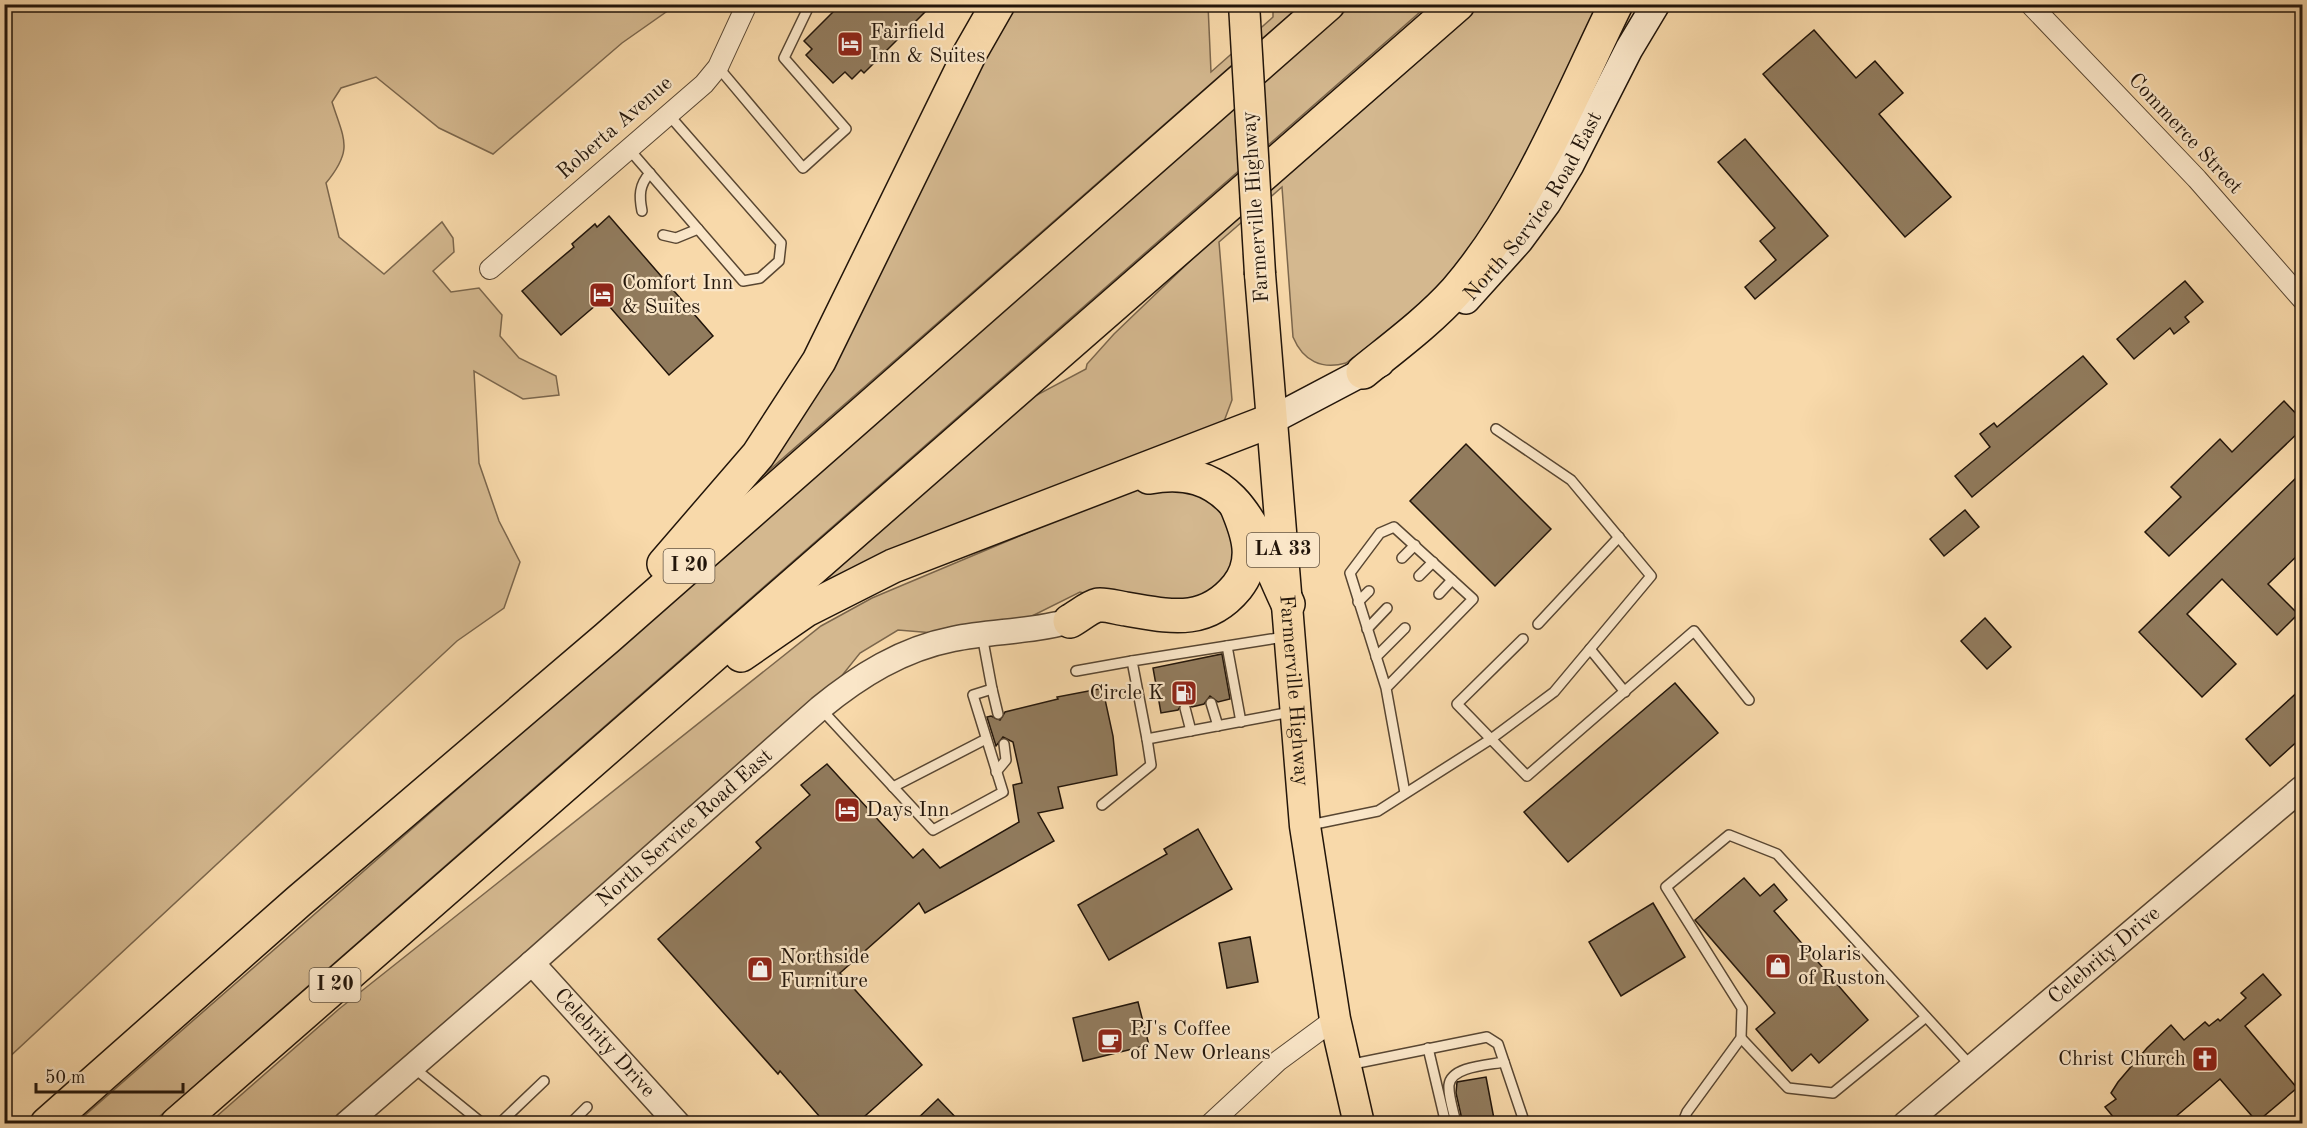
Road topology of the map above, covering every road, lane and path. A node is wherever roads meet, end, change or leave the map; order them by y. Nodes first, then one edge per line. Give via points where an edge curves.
1 (747, 4) edge
2 (810, 4) edge
3 (998, 4) edge
4 (1244, 4) edge
5 (1328, 4) edge
6 (1458, 4) edge
7 (1616, 4) edge
8 (1656, 4) edge
9 (2030, 4) edge
10 (718, 67) junction
11 (668, 114) junction
12 (628, 148) junction
13 (650, 173) junction
14 (642, 211) dead end
15 (698, 229) junction
16 (663, 235) dead end
17 (490, 269) dead end
18 (2302, 299) edge
19 (1363, 372) junction
20 (1270, 421) junction
21 (1496, 429) dead end
22 (1109, 484) junction
23 (1236, 505) junction
24 (1619, 537) junction
25 (1414, 545) junction
26 (1402, 558) dead end
27 (1433, 562) junction
28 (1419, 576) dead end
29 (1452, 580) junction
30 (1369, 591) dead end
31 (1439, 594) dead end
32 (1358, 602) junction
33 (1288, 604) junction
34 (1387, 608) dead end
35 (1070, 621) joint
36 (1538, 624) dead end
37 (1405, 628) dead end
38 (1366, 629) junction
39 (982, 635) junction
40 (1291, 636) junction
41 (607, 638) junction
42 (1523, 639) dead end
43 (1227, 646) junction
44 (1590, 649) junction
45 (1376, 657) junction
46 (1132, 662) junction
47 (1076, 671) dead end
48 (1386, 688) junction
49 (992, 689) junction
50 (1624, 692) junction
51 (1749, 700) dead end
52 (1211, 703) dead end
53 (820, 708) junction
54 (1185, 708) dead end
55 (1296, 711) junction
56 (998, 714) dead end
57 (1241, 722) junction
58 (1218, 726) junction
59 (1191, 731) junction
60 (986, 739) junction
61 (1147, 739) junction
62 (1491, 739) junction
63 (1004, 744) dead end
64 (996, 772) junction
65 (893, 787) junction
66 (2302, 788) edge
67 (1406, 793) junction
68 (1102, 805) dead end
69 (1305, 826) junction
70 (493, 847) junction
71 (532, 963) junction
72 (1926, 1017) junction
73 (1335, 1019) junction
74 (1741, 1038) junction
75 (1428, 1048) junction
76 (1504, 1062) junction
77 (1346, 1065) junction
78 (412, 1066) junction
79 (1972, 1067) junction
80 (543, 1081) dead end
81 (587, 1107) dead end
82 (47, 1124) edge
83 (177, 1124) edge
84 (346, 1124) edge
85 (483, 1124) edge
86 (498, 1124) edge
87 (570, 1124) edge
88 (678, 1124) edge
89 (1210, 1124) edge
90 (1359, 1124) edge
91 (1446, 1124) edge
92 (1456, 1124) edge
93 (1525, 1124) edge
94 (1682, 1124) edge
95 (1905, 1124) edge

1 - 10 street, Roberta Avenue
2 - 10 lane via 784,58 846,129 803,168
3 - 41 highway via 970,53 819,361 758,454 657,571
4 - 20 main road, Farmerville Highway / LA 33, bridge
5 - 41 highway, I 20
6 - 70 highway, I 20
7 - 19 highway via 1555,132 1481,257 1427,320
8 - 19 main road, North Service Road East via 1570,165 1520,242 1441,322 1394,356
9 - 18 street, Commerce Street via 2197,179
10 - 11 street, Roberta Avenue
11 - 12 street, Roberta Avenue
11 - 15 lane via 781,243 779,261 760,278 743,280
12 - 13 lane
12 - 17 street, Roberta Avenue
13 - 14 lane via 642,182
13 - 15 lane
15 - 16 lane via 676,238
19 - 20 main road, North Service Road East
20 - 22 highway
20 - 33 main road, Farmerville Highway / LA 33
21 - 24 lane via 1571,480
22 - 23 highway via 1162,474 1185,474 1205,479
22 - 70 highway via 893,566 806,610 677,702
23 - 33 highway
23 - 35 highway via 1246,528 1250,559 1238,586 1217,606 1205,613 1166,616 1099,605
24 - 36 lane
24 - 44 lane via 1651,576
25 - 26 lane
25 - 27 lane
25 - 32 lane via 1394,527 1380,533 1350,573
27 - 28 lane
27 - 29 lane
29 - 31 lane
29 - 48 lane via 1473,599
30 - 32 lane
32 - 38 lane
33 - 40 main road, Farmerville Highway / LA 33
34 - 38 lane
35 - 39 street, North Service Road East
37 - 45 lane
38 - 45 lane
39 - 49 lane
39 - 53 street, North Service Road East via 917,648 869,673
40 - 43 lane
40 - 55 main road, Farmerville Highway / LA 33
41 - 82 highway, I 20 via 308,893
42 - 62 lane via 1457,704
43 - 46 lane via 1199,655
43 - 57 lane
44 - 50 lane
44 - 62 lane via 1554,692
45 - 48 lane
46 - 47 lane
46 - 61 lane
48 - 67 lane
49 - 56 lane
49 - 60 lane via 973,695
50 - 51 lane via 1694,631
50 - 62 lane via 1527,776
52 - 58 lane
53 - 65 lane
53 - 71 street, North Service Road East
54 - 59 lane
55 - 57 lane
55 - 69 main road, Farmerville Highway / LA 33
57 - 58 lane
58 - 59 lane
59 - 61 lane
60 - 64 lane
60 - 65 lane
61 - 68 lane via 1151,765
62 - 67 lane
63 - 64 lane via 1006,760
64 - 65 lane via 1003,792 933,830
66 - 79 street, Celebrity Drive
67 - 69 lane via 1378,811
69 - 73 main road, Farmerville Highway / LA 33
70 - 83 highway, I 20
71 - 78 street, North Service Road East
71 - 88 street, Celebrity Drive
72 - 74 lane via 1833,1093 1788,1088
72 - 74 lane via 1777,854 1730,835 1666,887 1742,1008
72 - 79 lane
73 - 77 main road, Farmerville Highway / LA 33
73 - 89 street via 1278,1061
74 - 94 lane
75 - 76 lane via 1486,1037 1498,1044
75 - 77 lane
75 - 91 lane
76 - 92 lane via 1460,1072 1452,1079 1449,1086
76 - 93 lane
77 - 90 main road, Farmerville Highway / LA 33
78 - 84 street, North Service Road East
78 - 85 lane
79 - 95 street, Celebrity Drive
80 - 86 lane
81 - 87 lane

